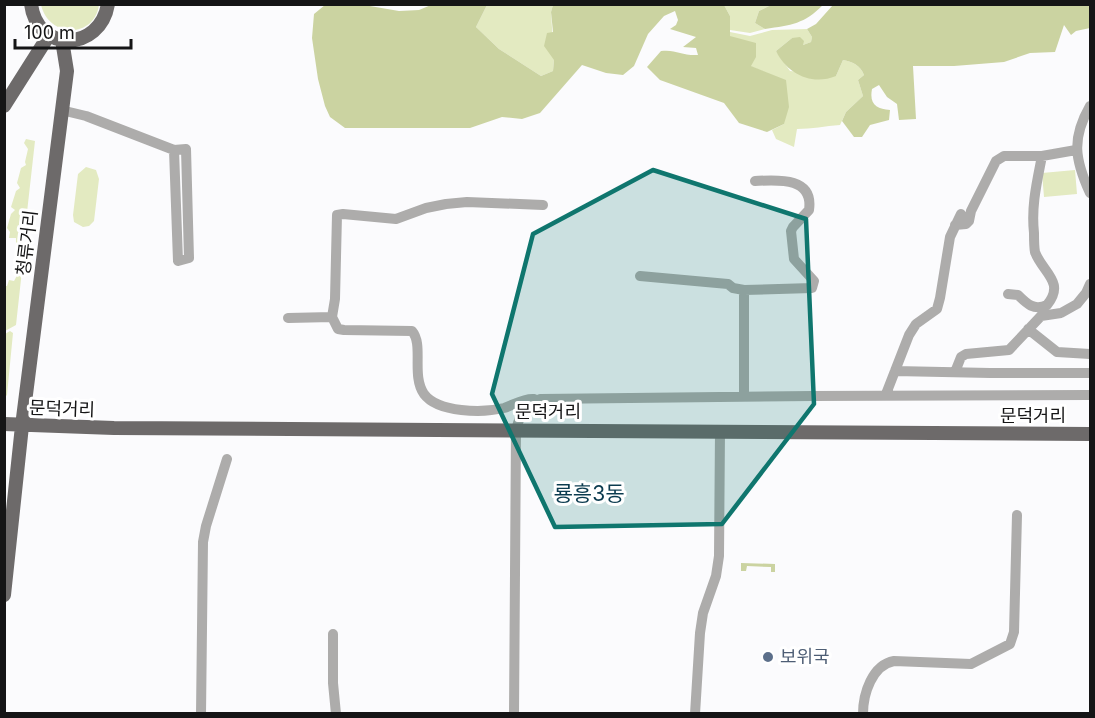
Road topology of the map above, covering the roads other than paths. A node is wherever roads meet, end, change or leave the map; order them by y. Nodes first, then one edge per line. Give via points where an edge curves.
1 (31, 4) edge
2 (108, 4) edge
3 (55, 37) junction
4 (4, 106) edge
5 (1090, 106) edge
6 (61, 110) junction
7 (174, 150) junction
8 (1076, 150) junction
9 (1042, 156) junction
10 (755, 181) dead end
11 (1090, 193) edge
12 (543, 205) dead end
13 (962, 214) dead end
14 (955, 225) junction
15 (640, 276) dead end
16 (1090, 284) edge
17 (744, 290) junction
18 (1008, 294) dead end
19 (332, 317) junction
20 (288, 318) dead end
21 (1028, 329) junction
22 (1090, 354) edge
23 (895, 370) junction
24 (956, 372) junction
25 (1090, 373) edge
26 (886, 394) junction
27 (1090, 395) edge
28 (744, 396) junction
29 (540, 399) junction
30 (4, 424) edge
31 (22, 426) junction
32 (516, 430) junction
33 (720, 431) junction
34 (1090, 434) edge
35 (227, 459) dead end
36 (1017, 515) dead end
37 (4, 595) edge
38 (333, 634) dead end
39 (201, 714) edge
40 (336, 714) edge
41 (514, 714) edge
42 (695, 714) edge
43 (863, 714) edge

1 - 3 main road via 37,23
2 - 3 main road via 98,29 87,37
3 - 4 main road
3 - 6 main road, 청류거리 via 67,71
5 - 8 street via 1079,130
6 - 7 street
6 - 31 main road, 청류거리
7 - 7 street via 186,149 189,258 178,261
8 - 9 street
8 - 11 street
9 - 14 street via 1004,156 996,161 969,221
9 - 18 street via 1032,213 1035,253 1051,276 1054,294 1047,305 1035,308 1018,295
10 - 17 street via 787,180 808,196 808,210 792,227 793,255 815,285
12 - 19 street via 467,202 426,208 396,219 337,215
13 - 14 street
14 - 23 street via 937,309 916,324
15 - 17 street via 728,284
16 - 21 street via 1077,304 1061,313 1041,316
17 - 28 street
19 - 20 street
19 - 29 street via 338,329 412,331 416,339 417,380 426,397 445,408 500,409 525,399
21 - 22 street via 1057,352
21 - 24 street via 1006,351 966,354
23 - 24 street
23 - 26 street
24 - 25 street
26 - 27 street
26 - 28 street
28 - 29 street
29 - 32 street via 525,407
30 - 31 main road, 문덕거리
31 - 32 main road, 문덕거리
31 - 37 main road, 청류거리
32 - 33 main road, 문덕거리
32 - 41 street
33 - 34 main road, 문덕거리
33 - 42 street via 719,556 703,613
35 - 39 street via 203,542
36 - 43 street via 1014,632 1010,644 971,664 883,664 868,687
38 - 40 street

